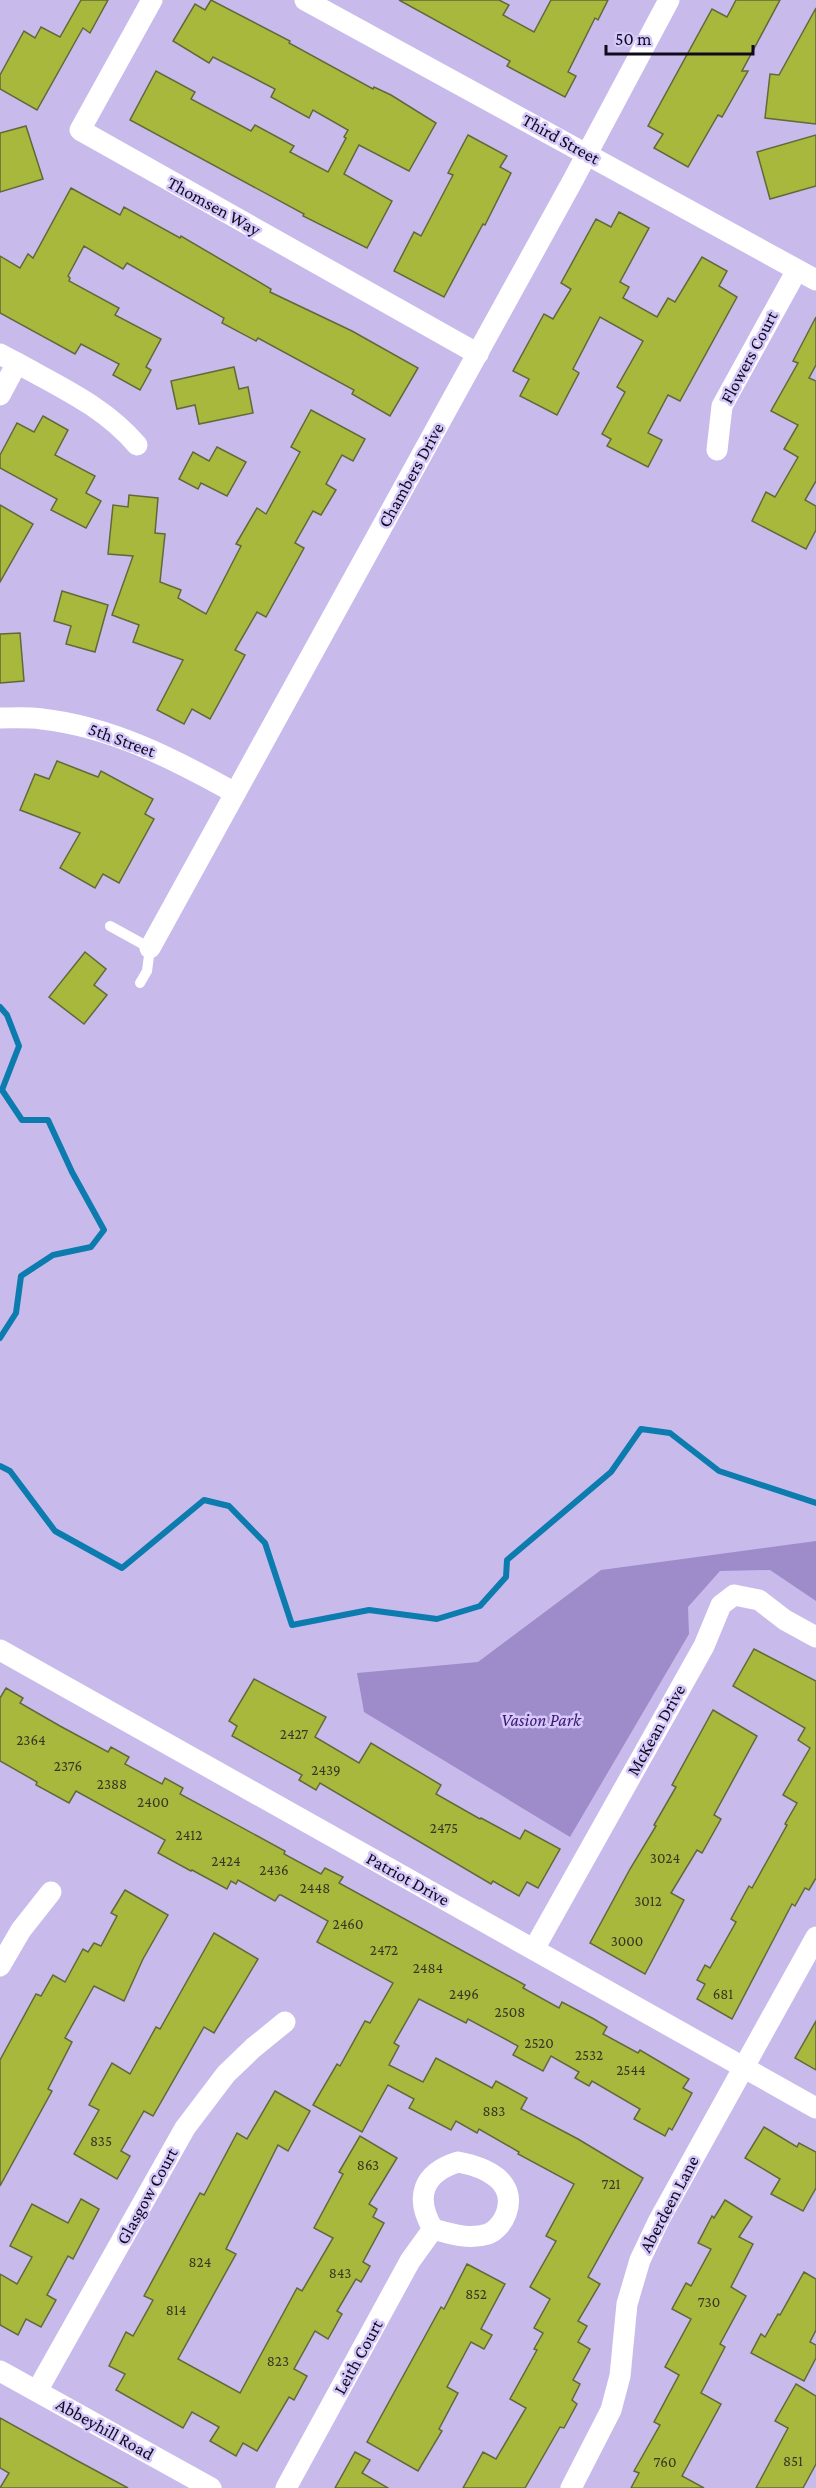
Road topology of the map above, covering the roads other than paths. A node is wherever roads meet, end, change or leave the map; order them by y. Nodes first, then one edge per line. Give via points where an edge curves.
1 (152, 0) edge
2 (305, 0) edge
3 (669, 0) edge
4 (588, 154) junction
5 (797, 270) junction
6 (816, 280) edge
7 (478, 354) junction
8 (9, 358) edge
9 (0, 395) edge
10 (137, 445) dead end
11 (717, 450) dead end
12 (0, 718) edge
13 (235, 793) junction
14 (111, 926) dead end
15 (150, 948) junction
16 (140, 983) dead end
17 (816, 1637) edge
18 (0, 1650) edge
19 (51, 1892) dead end
20 (816, 1937) edge
21 (534, 1950) junction
22 (0, 1966) edge
23 (285, 2022) dead end
24 (743, 2067) junction
25 (816, 2108) edge
26 (433, 2229) dead end
27 (0, 2371) edge
28 (37, 2391) junction
29 (211, 2488) edge
30 (286, 2488) edge
31 (571, 2488) edge

1 - 7 street, Thomsen Way via 80,130
2 - 4 street, Third Street
3 - 4 street, Chambers Drive
4 - 5 street, Third Street
4 - 7 street, Chambers Drive
5 - 6 street, Third Street
5 - 11 street, Flowers Court via 722,406
7 - 13 street, Chambers Drive
8 - 9 street
8 - 10 street via 107,415
12 - 13 street, 5th Street via 80,725 118,736 162,754
13 - 15 street, Chambers Drive
14 - 15 lane
15 - 16 lane via 147,971
17 - 21 street, McKean Drive via 759,1600 734,1595 721,1605 704,1646
18 - 21 street, Patriot Drive
19 - 22 street via 21,1930
20 - 24 street, Aberdeen Lane
21 - 24 street, Patriot Drive
23 - 28 street, Glasgow Court via 226,2074 185,2128
24 - 25 street, Patriot Drive
24 - 31 street, Aberdeen Lane via 640,2260 627,2304 620,2376 611,2410
26 - 30 street, Leith Court via 410,2262
27 - 28 street, Abbeyhill Road
28 - 29 street, Abbeyhill Road

